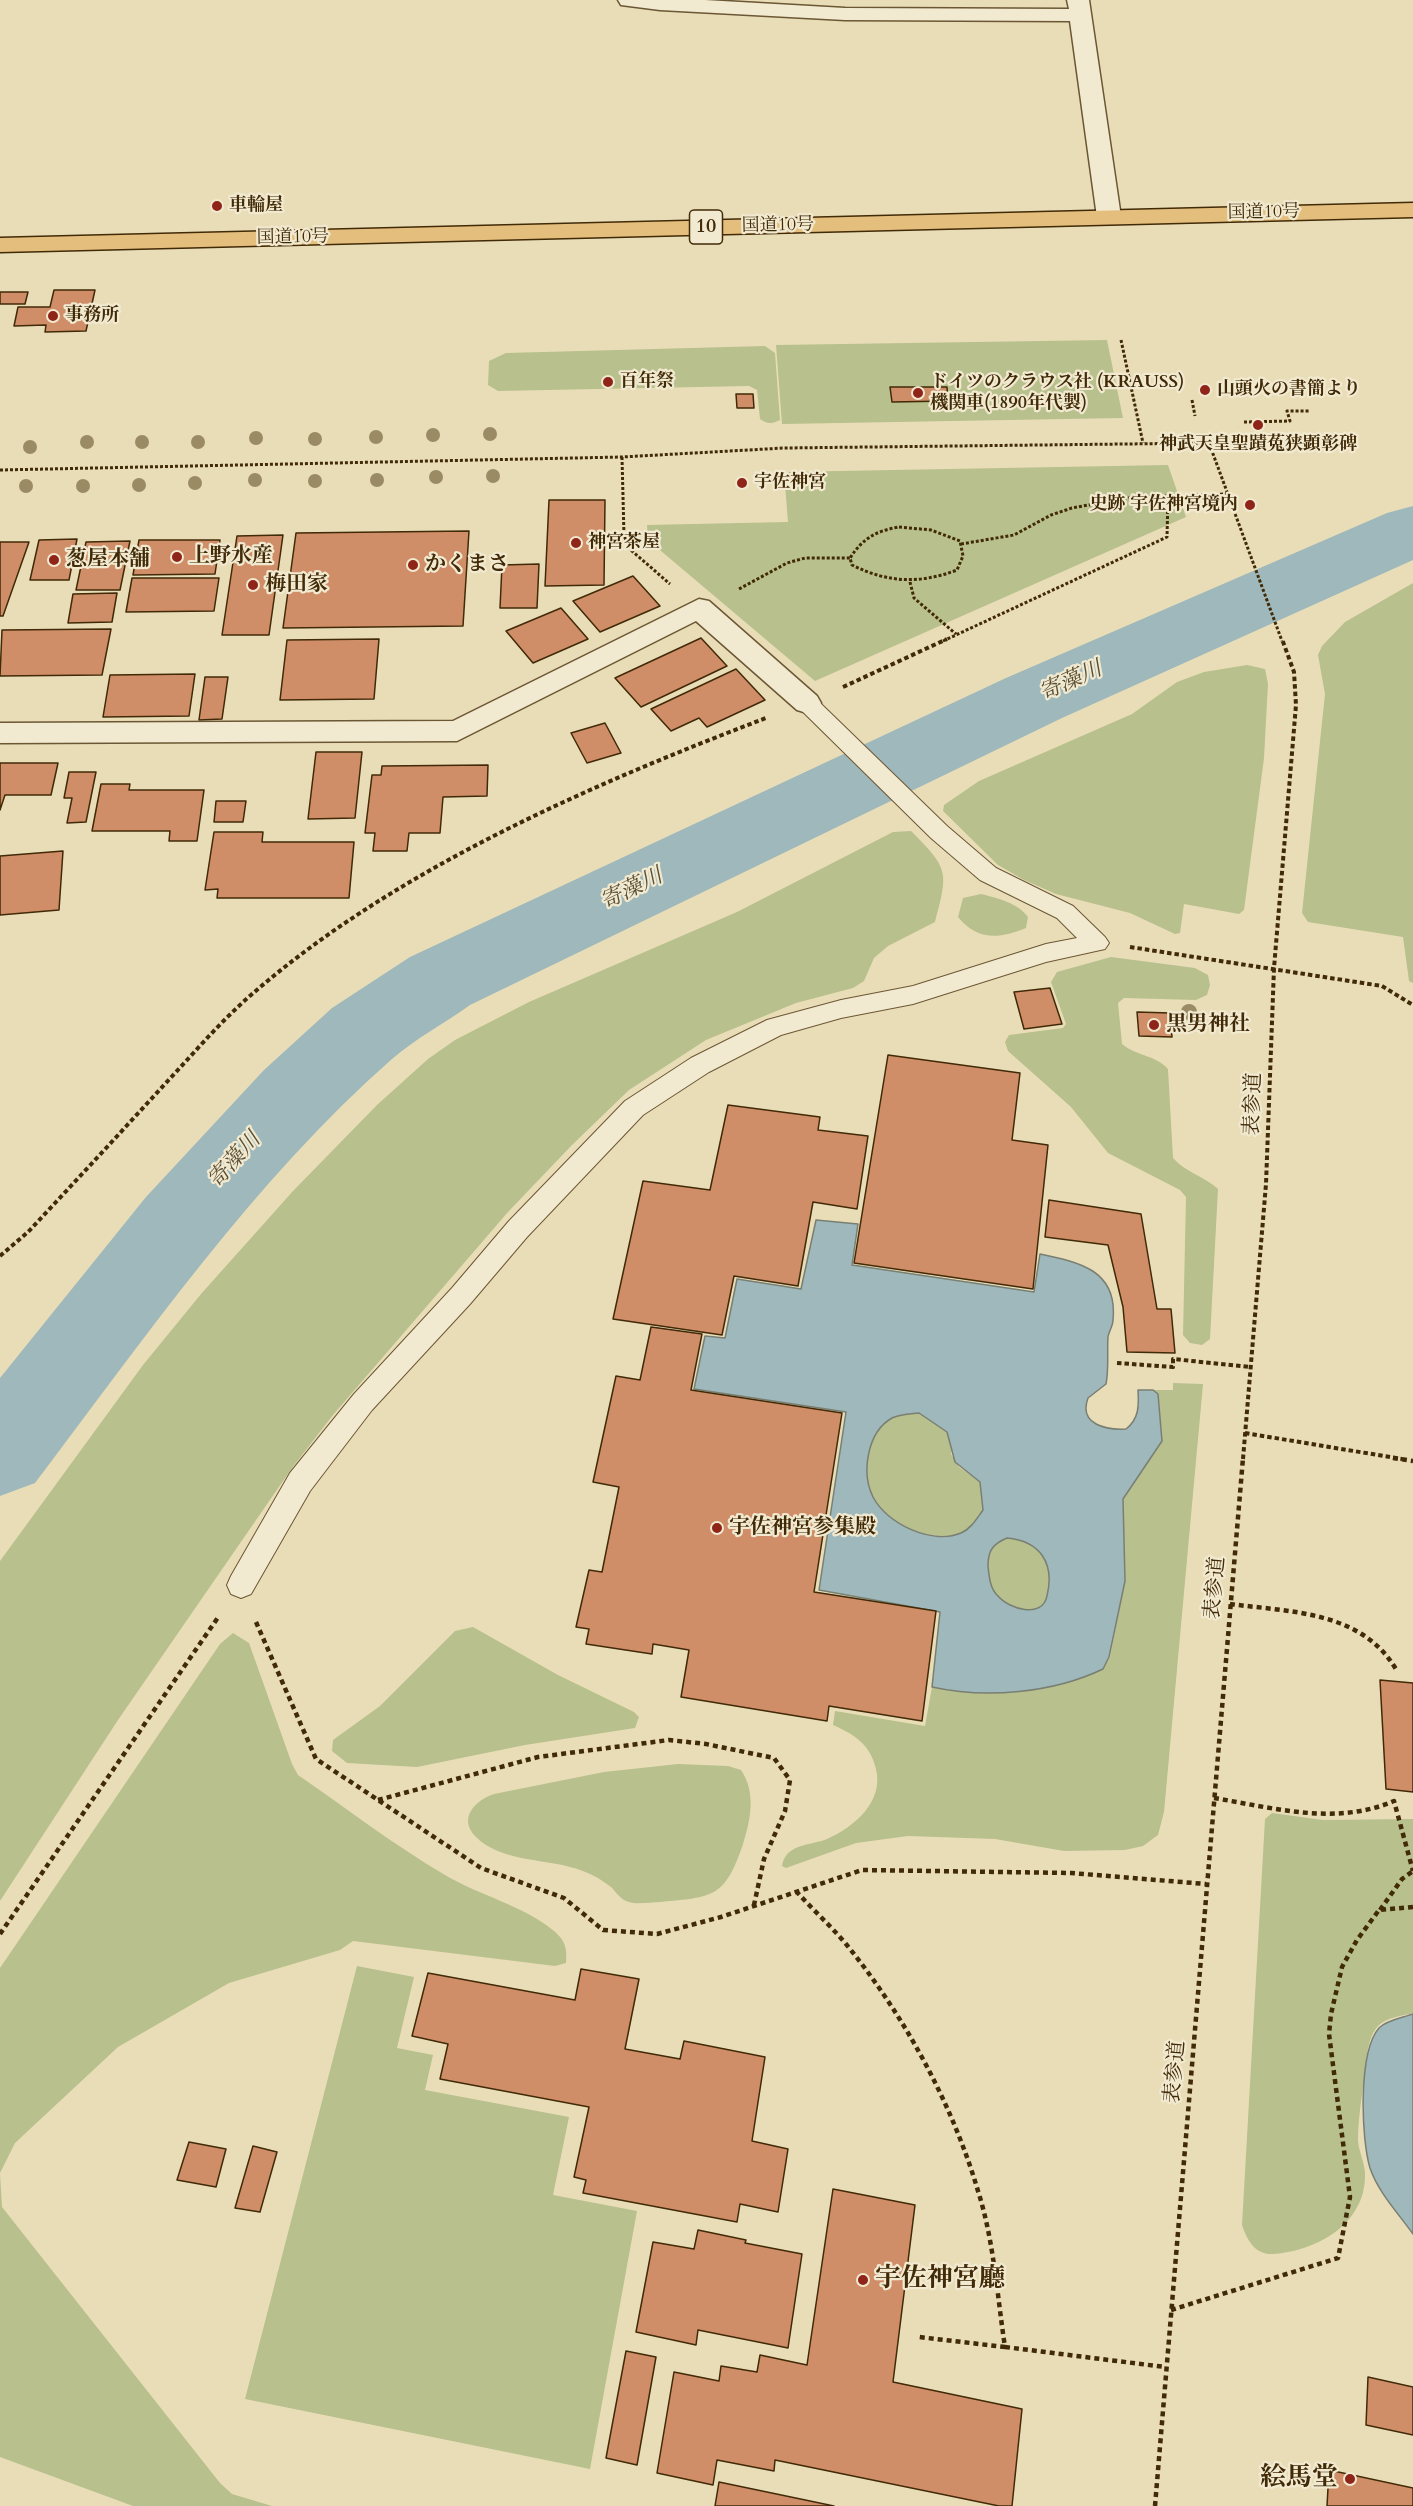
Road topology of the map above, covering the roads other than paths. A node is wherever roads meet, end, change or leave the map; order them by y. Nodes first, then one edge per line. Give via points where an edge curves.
1 (629, 0) edge
2 (1079, 8) edge
3 (1413, 210) edge
4 (1109, 217) junction
5 (0, 245) edge
6 (812, 708) joint
7 (0, 733) edge
8 (241, 1585) road end

1 - 2 street via 845,14
2 - 4 street
3 - 4 highway, 国道10号 / 10
4 - 5 highway, 国道10号 / 10
6 - 7 street via 699,608 457,731
6 - 8 lane via 939,832 988,874 1065,912 1097,943 1046,953 913,995 841,1009 775,1028 700,1065 634,1108 518,1229 363,1402 300,1482

